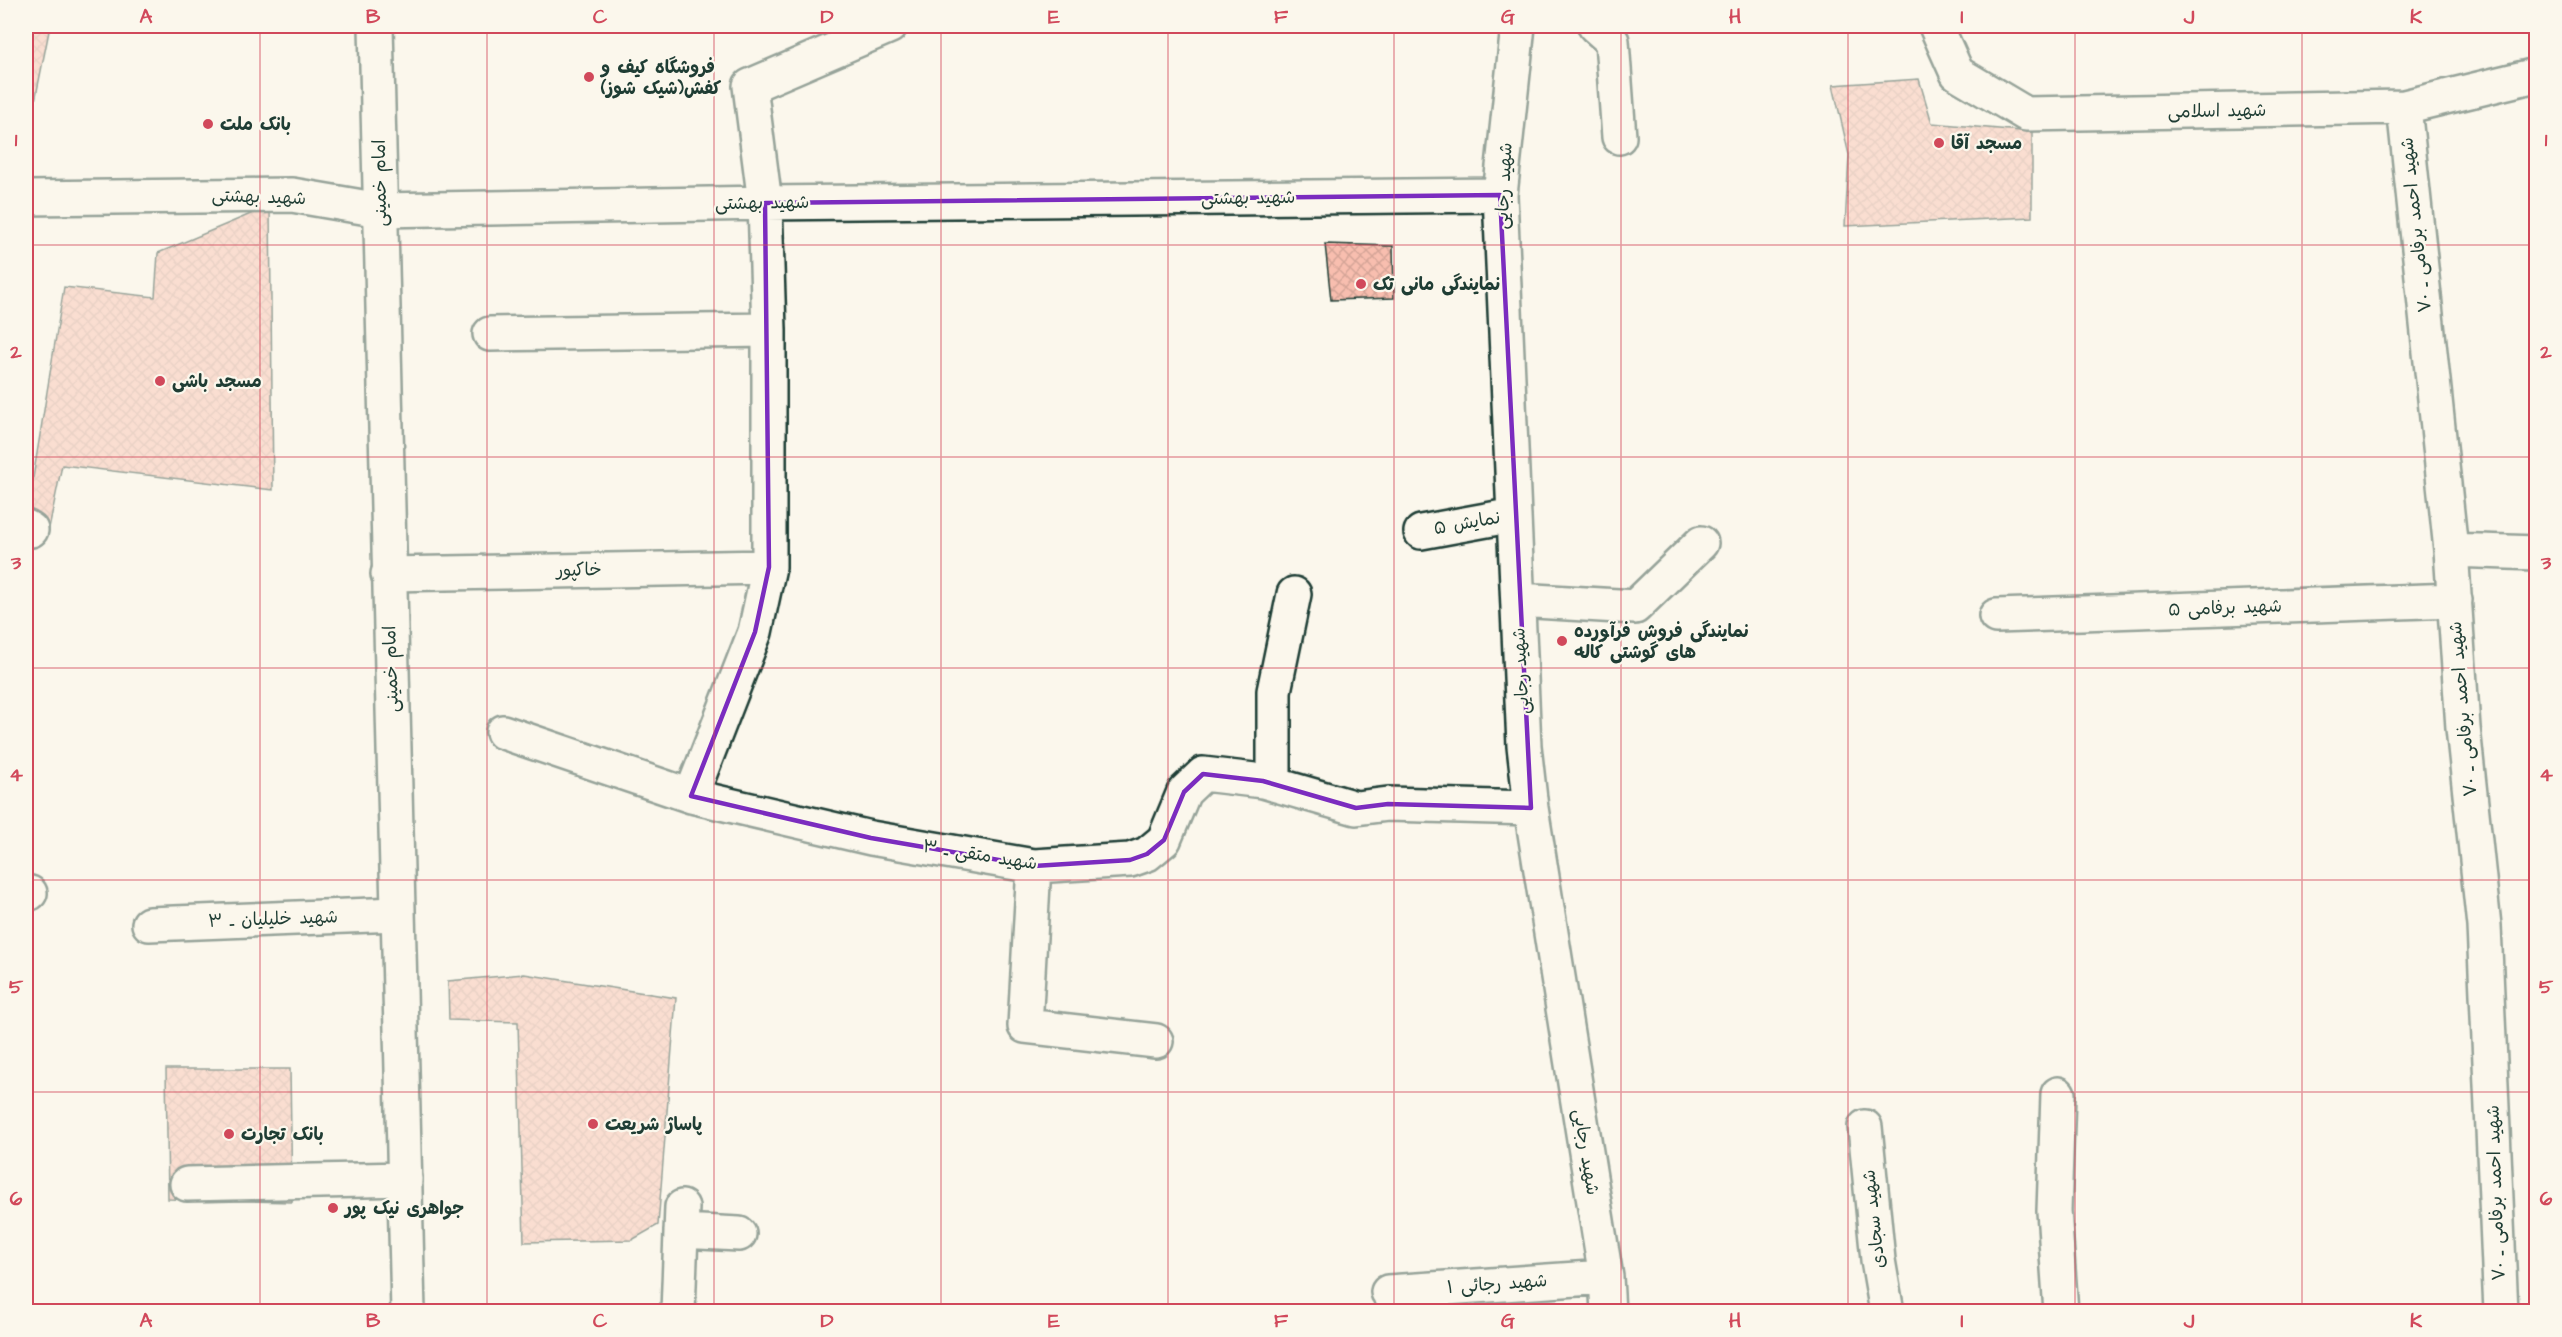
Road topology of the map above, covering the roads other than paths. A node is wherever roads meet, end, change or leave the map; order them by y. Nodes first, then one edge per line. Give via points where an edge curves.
1 (376, 26) edge
2 (890, 26) edge
3 (1518, 26) edge
4 (1595, 26) edge
5 (1936, 26) edge
6 (2536, 75) edge
7 (2404, 107) junction
8 (1618, 136) dead end
9 (1500, 195) junction
10 (26, 198) edge
11 (765, 203) junction
12 (380, 210) junction
13 (769, 330) junction
14 (490, 333) dead end
15 (1514, 515) junction
16 (1420, 532) dead end
17 (1701, 543) dead end
18 (2451, 550) junction
19 (2536, 553) edge
20 (769, 567) junction
21 (388, 574) junction
22 (1294, 594) dead end
23 (1518, 600) junction
24 (2455, 600) junction
25 (1996, 616) dead end
26 (503, 732) dead end
27 (1274, 784) junction
28 (691, 796) junction
29 (1531, 808) junction
30 (1034, 866) junction
31 (397, 914) junction
32 (149, 924) dead end
33 (1156, 1041) dead end
34 (2058, 1094) dead end
35 (1865, 1127) dead end
36 (405, 1179) junction
37 (187, 1184) dead end
38 (739, 1234) dead end
39 (1606, 1277) junction
40 (1388, 1292) dead end
41 (408, 1311) edge
42 (678, 1311) edge
43 (1608, 1311) edge
44 (1887, 1311) edge
45 (2061, 1311) edge
46 (2501, 1311) edge

1 - 12 street, امام خمینی
2 - 11 street via 750,86
3 - 9 street, شهید رجایی
4 - 8 street via 1612,41
5 - 7 street, شهید اسلامی via 1957,73 2026,114
6 - 7 street, شهید اسلامی
7 - 18 street, شهید احمد برفامی ـ ۷۰
9 - 11 street, شهید بهشتی
9 - 15 street, شهید رجایی
10 - 12 street, شهید بهشتی via 292,195
11 - 12 street, شهید بهشتی
11 - 13 street
12 - 21 street, امام خمینی
13 - 14 street
13 - 20 street
15 - 16 street, نمایش ۵
15 - 23 street, شهید رجایی
17 - 23 street via 1635,607
18 - 19 street
18 - 24 street, شهید احمد برفامی ـ ۷۰
20 - 21 street, خاکپور
20 - 28 street via 755,632
21 - 31 street, امام خمینی
22 - 27 street via 1274,691
23 - 29 street, شهید رجایی via 1524,746
24 - 25 street, شهید برفامی ۵
24 - 46 street, شهید احمد برفامی ـ ۷۰ via 2463,728 2484,926
26 - 28 street, شهید متقی ـ ۳
27 - 29 street, شهید متقی ـ ۳ via 1356,808 1388,804
27 - 30 street, شهید متقی ـ ۳ via 1203,774 1184,792 1164,840 1147,854 1130,860
28 - 30 street, شهید متقی ـ ۳ via 871,838
29 - 39 street, شهید رجایی
30 - 33 street via 1024,1026
31 - 32 street, شهید خلیلیان ـ ۳
31 - 36 street, امام خمینی
34 - 45 street via 2054,1211
35 - 44 street, شهید سجادی
36 - 37 street
36 - 41 street, امام خمینی
38 - 42 street via 682,1219
39 - 40 street, شهید رجائی ۱
39 - 43 street, شهید رجایی

